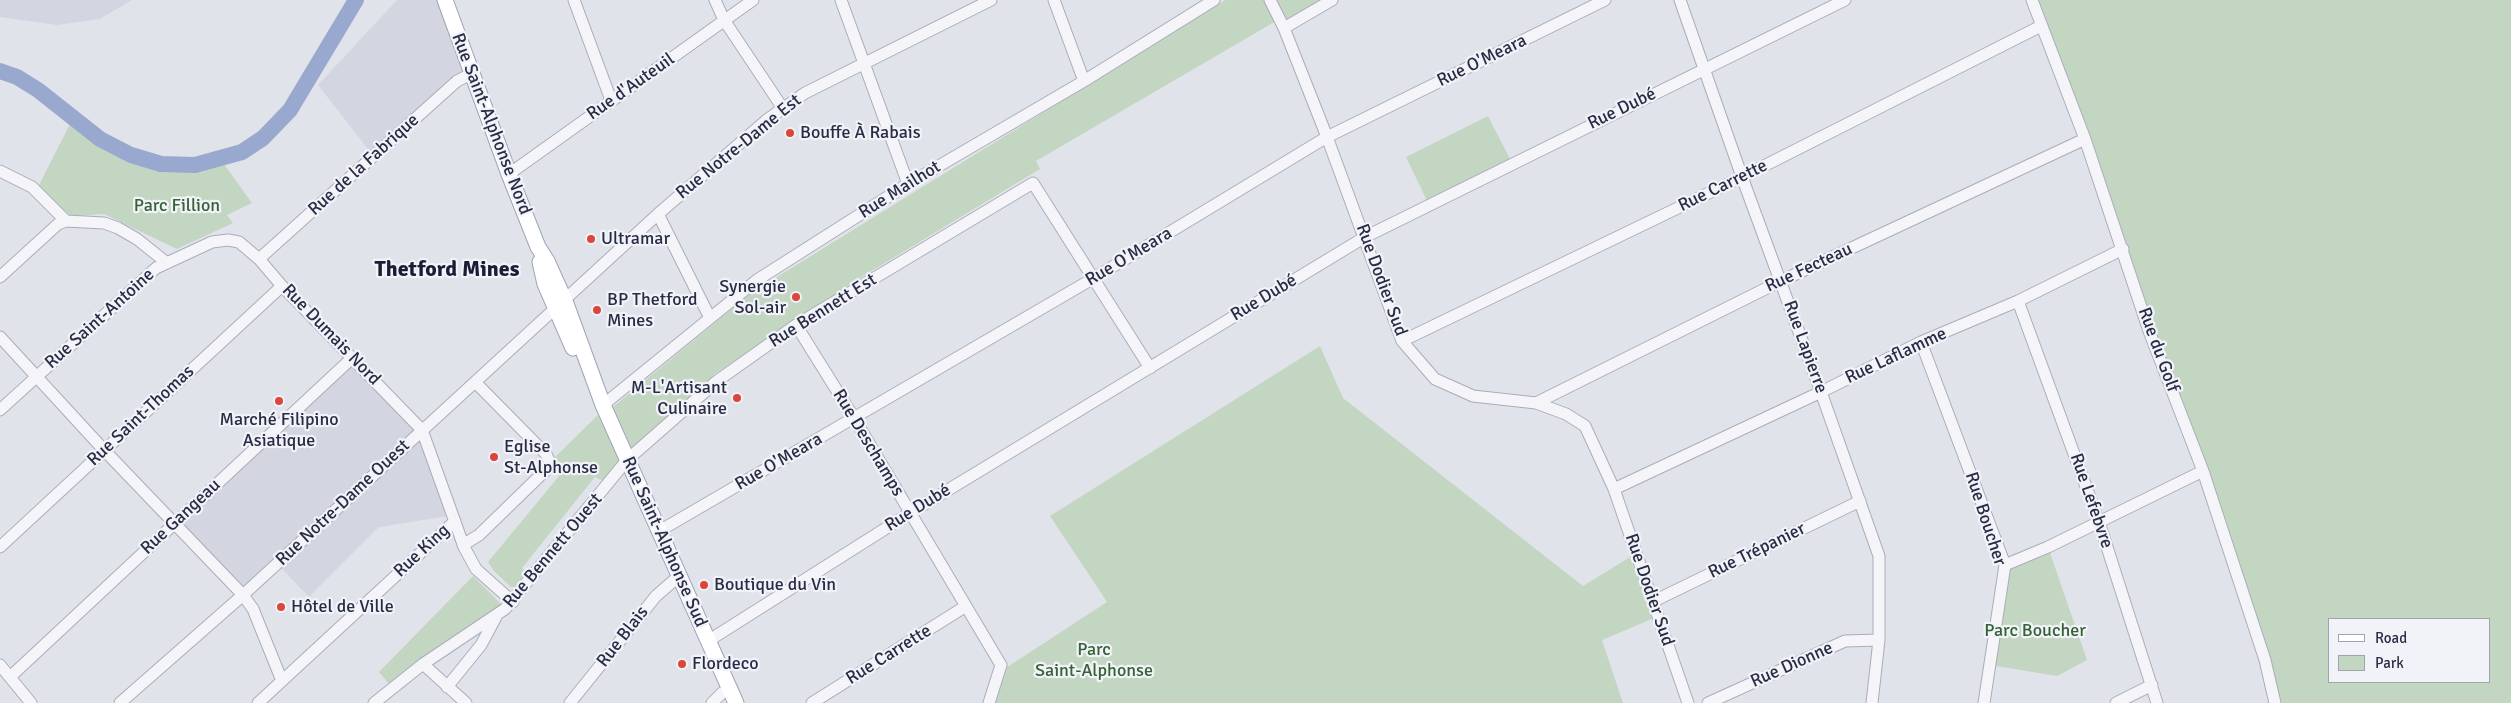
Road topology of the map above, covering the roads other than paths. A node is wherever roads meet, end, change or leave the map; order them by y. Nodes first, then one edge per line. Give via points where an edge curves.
1 (445, 0) edge
2 (574, 0) edge
3 (716, 0) edge
4 (753, 0) edge
5 (841, 0) edge
6 (991, 0) edge
7 (1054, 0) edge
8 (1214, 0) edge
9 (1270, 0) edge
10 (1332, 0) edge
11 (1605, 0) edge
12 (1680, 0) edge
13 (1845, 0) edge
14 (2032, 0) edge
15 (724, 20) junction
16 (2041, 26) junction
17 (1284, 28) junction
18 (864, 65) junction
19 (1704, 69) junction
20 (471, 74) junction
21 (1084, 81) junction
22 (611, 100) junction
23 (782, 107) junction
24 (1327, 137) junction
25 (2085, 139) junction
26 (0, 171) edge
27 (508, 174) junction
28 (1742, 177) junction
29 (908, 184) junction
30 (658, 214) junction
31 (66, 221) junction
32 (1365, 236) junction
33 (239, 242) joint
34 (2124, 249) junction
35 (259, 259) junction
36 (167, 263) junction
37 (0, 277) edge
38 (1094, 278) junction
39 (1780, 281) junction
40 (282, 286) junction
41 (2018, 301) junction
42 (560, 305) junction
43 (709, 316) junction
44 (796, 325) junction
45 (0, 336) edge
46 (1402, 341) junction
47 (1921, 342) junction
48 (352, 358) junction
49 (1150, 368) junction
50 (37, 376) junction
51 (476, 383) junction
52 (1821, 392) junction
53 (1536, 403) junction
54 (603, 405) junction
55 (0, 410) edge
56 (854, 418) junction
57 (422, 430) junction
58 (104, 450) junction
59 (627, 460) junction
60 (2203, 471) junction
61 (1614, 489) junction
62 (1860, 501) junction
63 (910, 513) junction
64 (455, 521) junction
65 (2099, 522) junction
66 (173, 523) junction
67 (661, 530) junction
68 (463, 545) junction
69 (0, 547) edge
70 (2005, 565) junction
71 (679, 576) junction
72 (243, 595) junction
73 (1654, 601) junction
74 (513, 602) junction
75 (966, 606) junction
76 (496, 617) junction
77 (1879, 640) junction
78 (708, 641) junction
79 (423, 664) junction
80 (0, 665) edge
81 (10, 677) junction
82 (282, 681) junction
83 (2152, 685) junction
84 (447, 687) junction
85 (730, 689) junction
86 (31, 703) edge
87 (120, 703) edge
88 (258, 703) edge
89 (374, 703) edge
90 (466, 703) edge
91 (570, 703) edge
92 (712, 703) edge
93 (736, 703) edge
94 (812, 703) edge
95 (989, 703) edge
96 (1688, 703) edge
97 (1708, 703) edge
98 (1872, 703) edge
99 (1984, 703) edge
100 (2116, 703) edge
101 (2157, 703) edge
102 (2275, 703) edge

1 - 20 main road, Rue Saint-Alphonse Nord
2 - 22 street
3 - 15 street
4 - 15 street, Rue d'Auteuil
5 - 18 street
6 - 18 street, Rue Notre-Dame Est
7 - 21 street
8 - 21 street, Rue Mailhot
9 - 17 street
10 - 17 street
11 - 24 street, Rue O'Meara
12 - 19 street, Rue Lapierre
13 - 19 street, Rue Dubé
14 - 16 street, Rue du Golf
15 - 22 street, Rue d'Auteuil
15 - 23 street
16 - 25 street, Rue du Golf
16 - 28 street, Rue Carrette
17 - 24 street, Rue Dodier Sud
18 - 23 street, Rue Notre-Dame Est
18 - 29 street
19 - 28 street, Rue Lapierre
19 - 32 street, Rue Dubé
20 - 27 main road, Rue Saint-Alphonse Nord
20 - 35 street, Rue de la Fabrique via 458,81
21 - 29 street, Rue Mailhot
22 - 27 street, Rue d'Auteuil
23 - 30 street, Rue Notre-Dame Est
24 - 32 street, Rue Dodier Sud
24 - 38 street, Rue O'Meara
25 - 34 street, Rue du Golf
25 - 39 street, Rue Fecteau
26 - 31 street via 32,186
27 - 42 main road, Rue Saint-Alphonse Nord via 547,262
28 - 39 street, Rue Lapierre
28 - 46 street, Rue Carrette
29 - 43 street, Rue Mailhot via 757,280
30 - 42 street, Rue Notre-Dame Est
30 - 43 street
31 - 36 street via 104,223 118,228
31 - 37 street via 58,224
32 - 46 street, Rue Dodier Sud
32 - 49 street, Rue Dubé
33 - 35 street, Rue Dumais Nord
33 - 36 street, Rue Saint-Antoine via 212,242
34 - 41 street, Rue Laflamme
34 - 60 street, Rue du Golf via 2149,330
35 - 40 street, Rue Dumais Nord
36 - 50 street, Rue Saint-Antoine via 147,275
38 - 44 street, Rue Bennett Est via 1033,182
38 - 49 street
38 - 56 street, Rue O'Meara
39 - 52 street, Rue Lapierre
39 - 53 street, Rue Fecteau
40 - 48 street, Rue Dumais Nord
40 - 58 street, Rue Saint-Thomas
41 - 47 street, Rue Laflamme
41 - 65 street, Rue Lefebvre
42 - 51 street, Rue Notre-Dame Ouest
42 - 54 main road, Rue Saint-Alphonse Sud
43 - 54 street, Rue Mailhot
44 - 56 street, Rue Deschamps
44 - 59 street, Rue Bennett Est via 717,381
45 - 50 street
46 - 53 street, Rue Dodier Sud via 1435,379 1473,396
47 - 52 street, Rue Laflamme
47 - 70 street, Rue Boucher
48 - 57 street, Rue Dumais Nord
48 - 66 street, Rue Gangeau
49 - 63 street, Rue Dubé
50 - 55 street, Rue Saint-Antoine
50 - 58 street
51 - 57 street, Rue Notre-Dame Ouest
51 - 68 street via 546,454 550,463 479,535
52 - 61 street, Rue Laflamme
52 - 62 street, Rue Lapierre
53 - 61 street, Rue Dodier Sud via 1566,414 1585,426
54 - 59 main road, Rue Saint-Alphonse Sud
56 - 63 street, Rue Deschamps
56 - 67 street, Rue O'Meara
57 - 64 street
57 - 72 street, Rue Notre-Dame Ouest
58 - 66 street
58 - 69 street, Rue Saint-Thomas
59 - 67 main road, Rue Saint-Alphonse Sud
59 - 74 street, Rue Bennett Ouest
60 - 65 street
60 - 102 street, Rue du Golf via 2265,660
61 - 73 street, Rue Dodier Sud
62 - 73 street, Rue Trépanier
62 - 77 street, Rue Lapierre via 1879,556
63 - 75 street, Rue Deschamps
63 - 78 street, Rue Dubé
64 - 68 street
64 - 82 street, Rue King
65 - 70 street
65 - 83 street, Rue Lefebvre
66 - 72 street
66 - 81 street, Rue Gangeau
67 - 71 main road, Rue Saint-Alphonse Sud
68 - 74 street via 476,569
70 - 99 street, Rue Boucher
71 - 78 main road, Rue Saint-Alphonse Sud
71 - 91 street, Rue Blais via 656,596
72 - 82 street via 253,609
72 - 87 street, Rue Notre-Dame Ouest
73 - 96 street, Rue Dodier Sud
74 - 76 street, Rue Bennett Ouest
75 - 94 street, Rue Carrette
75 - 95 street, Rue Deschamps via 1001,665
76 - 79 street, Rue Bennett Ouest
76 - 84 street, Rue Bennett Ouest via 481,645
77 - 97 street, Rue Dionne via 1845,642
77 - 98 street, Rue Lapierre
78 - 85 main road, Rue Saint-Alphonse Sud
79 - 84 street
79 - 89 street, Rue Bennett Ouest
80 - 81 street
81 - 86 street
82 - 88 street, Rue King
83 - 100 street
83 - 101 street, Rue Lefebvre
84 - 90 street
85 - 92 street
85 - 93 main road, Rue Saint-Alphonse Sud

